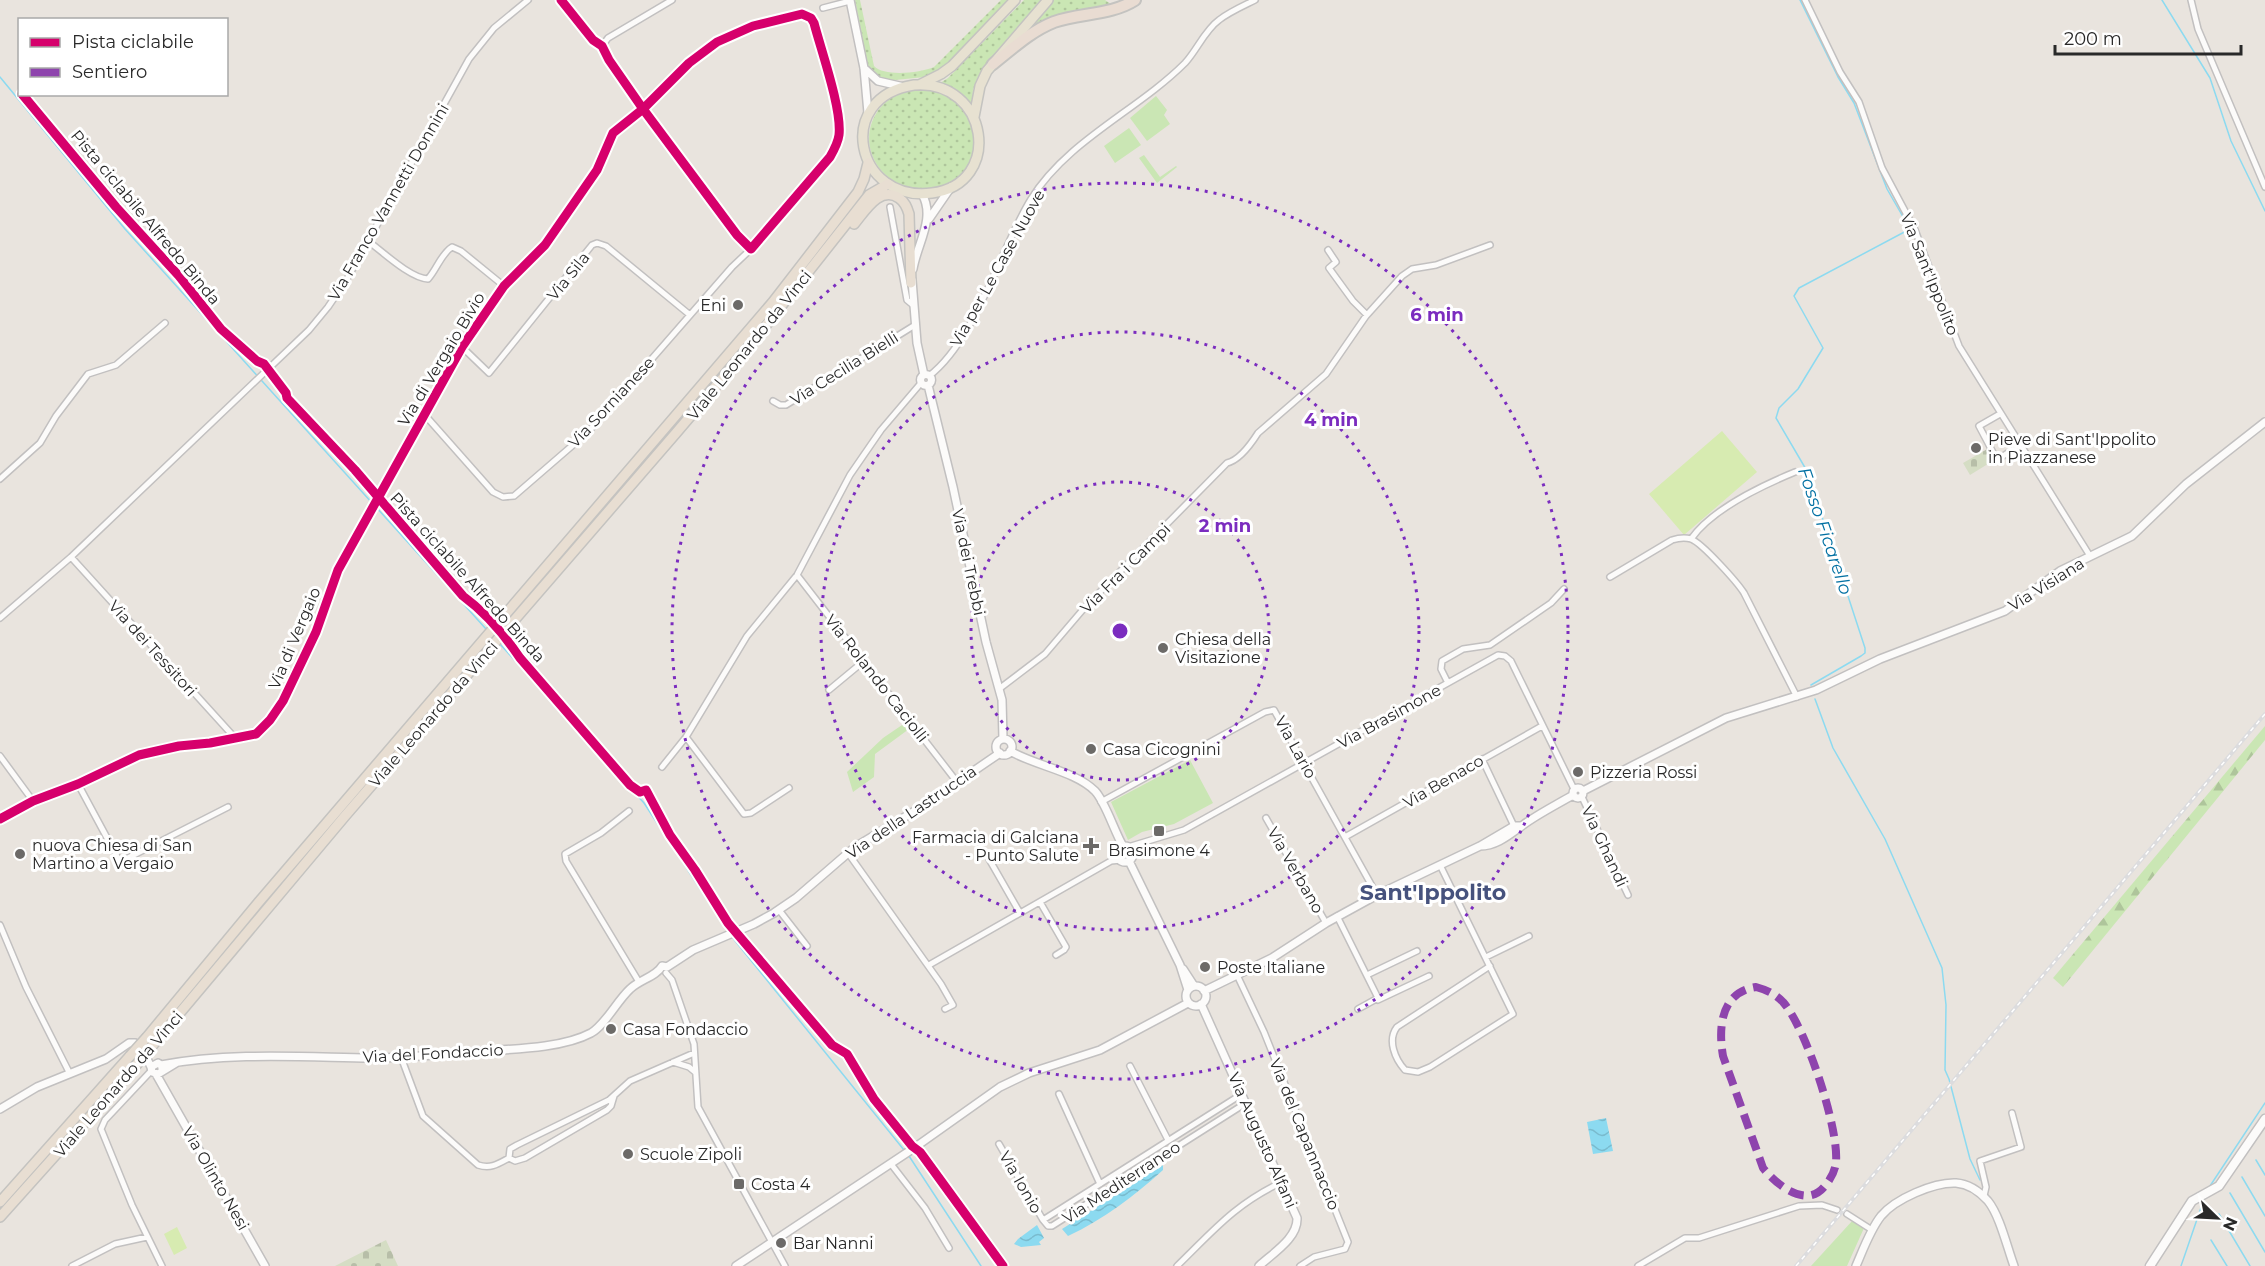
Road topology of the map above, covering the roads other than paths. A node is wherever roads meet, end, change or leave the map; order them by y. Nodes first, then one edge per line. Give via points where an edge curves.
1 (528, 0) edge
2 (561, 0) edge
3 (672, 0) edge
4 (1015, 0) edge
5 (1048, 0) edge
6 (1112, 0) edge
7 (1255, 0) edge
8 (1804, 0) edge
9 (2191, 0) edge
10 (850, 1) edge
11 (1133, 1) edge
12 (823, 8) dead end
13 (602, 46) junction
14 (993, 64) junction
15 (864, 68) junction
16 (919, 85) junction
17 (904, 87) junction
18 (643, 109) junction
19 (868, 113) junction
20 (974, 117) junction
21 (868, 163) junction
22 (888, 184) junction
23 (2265, 186) edge
24 (951, 187) junction
25 (922, 194) junction
26 (890, 207) dead end
27 (927, 221) junction
28 (368, 241) junction
29 (1490, 245) dead end
30 (751, 249) junction
31 (1328, 250) dead end
32 (800, 283) junction
33 (911, 283) junction
34 (504, 286) junction
35 (913, 305) junction
36 (690, 315) junction
37 (1367, 315) junction
38 (165, 323) dead end
39 (915, 325) junction
40 (462, 347) junction
41 (926, 380) junction
42 (773, 401) dead end
43 (424, 414) junction
44 (2000, 414) junction
45 (2265, 422) edge
46 (2021, 444) junction
47 (1795, 472) dead end
48 (0, 478) edge
49 (378, 499) joint
50 (1691, 539) junction
51 (2090, 556) junction
52 (71, 558) junction
53 (797, 575) junction
54 (1610, 578) dead end
55 (1564, 589) dead end
56 (0, 618) edge
57 (864, 662) junction
58 (1448, 683) junction
59 (999, 689) junction
60 (829, 690) dead end
61 (1797, 697) junction
62 (1542, 726) junction
63 (686, 737) junction
64 (236, 739) junction
65 (1003, 739) junction
66 (1010, 752) junction
67 (1000, 753) junction
68 (0, 756) edge
69 (1482, 759) junction
70 (1305, 763) junction
71 (662, 767) dead end
72 (957, 782) junction
73 (78, 784) junction
74 (789, 788) dead end
75 (1574, 792) junction
76 (1582, 794) junction
77 (33, 801) junction
78 (1101, 802) junction
79 (228, 807) dead end
80 (629, 811) dead end
81 (1266, 818) dead end
82 (0, 819) edge
83 (1518, 826) junction
84 (1345, 837) junction
85 (848, 853) junction
86 (1125, 854) junction
87 (989, 859) dead end
88 (1440, 865) junction
89 (1377, 895) junction
90 (1628, 895) dead end
91 (1040, 902) junction
92 (779, 910) junction
93 (1020, 913) junction
94 (1337, 916) junction
95 (1326, 922) junction
96 (0, 925) edge
97 (1529, 936) dead end
98 (717, 939) joint
99 (807, 946) dead end
100 (1417, 951) dead end
101 (1056, 955) dead end
102 (1486, 957) junction
103 (929, 965) junction
104 (1490, 966) junction
105 (665, 970) junction
106 (1237, 975) junction
107 (1367, 975) junction
108 (1429, 976) dead end
109 (639, 982) junction
110 (1191, 988) junction
111 (1204, 991) junction
112 (1378, 1000) junction
113 (1188, 1003) junction
114 (1201, 1004) junction
115 (945, 1009) dead end
116 (1358, 1010) dead end
117 (694, 1053) junction
118 (401, 1057) junction
119 (134, 1059) junction
120 (671, 1062) junction
121 (1130, 1066) dead end
122 (157, 1069) junction
123 (69, 1072) junction
124 (695, 1072) junction
125 (1059, 1094) dead end
126 (1242, 1094) junction
127 (614, 1095) junction
128 (603, 1103) junction
129 (1246, 1103) junction
130 (0, 1109) edge
131 (605, 1111) junction
132 (2012, 1113) dead end
133 (2265, 1119) edge
134 (1168, 1140) junction
135 (999, 1144) dead end
136 (509, 1158) junction
137 (891, 1164) junction
138 (1282, 1182) junction
139 (1100, 1184) junction
140 (1984, 1196) junction
141 (0, 1202) edge
142 (1837, 1210) dead end
143 (1847, 1214) dead end
144 (0, 1217) edge
145 (1043, 1220) junction
146 (1872, 1230) junction
147 (147, 1237) junction
148 (771, 1242) junction
149 (949, 1248) dead end
150 (72, 1266) edge
151 (162, 1266) edge
152 (265, 1266) edge
153 (736, 1266) edge
154 (785, 1266) edge
155 (1177, 1266) edge
156 (1259, 1266) edge
157 (1300, 1266) edge
158 (1638, 1266) edge
159 (1856, 1266) edge
160 (2014, 1266) edge
161 (2150, 1266) edge

1 - 28 street, Via Franco Vannetti Donnini via 494,28 469,60
2 - 13 street
3 - 13 street via 608,38
4 - 16 main road via 952,66
5 - 14 main road
6 - 11 highway
7 - 41 street, Via per Le Case Nuove via 1218,20 1185,62 1063,159 1032,197 956,345
8 - 44 street, Via Sant'Ippolito via 1859,102 1882,168 1915,230 1959,346
9 - 23 street via 2198,29
10 - 12 street
10 - 15 street
11 - 14 highway via 1111,10 1054,22
13 - 18 street
14 - 20 main road via 980,86
15 - 17 street via 878,81
15 - 19 street
16 - 17 main road
16 - 20 main road via 951,93
17 - 19 main road via 883,96
18 - 30 street
18 - 30 street, Via di Vergaio Bivio via 688,63 717,42 753,26 802,14 811,18 837,115 838,140 830,157
18 - 34 street, Via di Vergaio Bivio via 615,131 593,176 545,245
19 - 21 main road, Viale Leonardo da Vinci via 862,139
20 - 24 main road via 979,133 977,156 969,171
21 - 22 main road
21 - 119 highway, Viale Leonardo da Vinci, bridge via 858,192 773,302 266,894 147,1037
22 - 25 main road
22 - 32 highway, Viale Leonardo da Vinci via 869,195
24 - 25 main road
24 - 27 street
25 - 27 street via 928,205
26 - 35 street via 907,300
27 - 33 street, Via dei Trebbi
28 - 34 street via 423,279 428,279 452,246
28 - 52 street, Via Franco Vannetti Donnini via 347,279 309,330
29 - 37 street, Via Fra i Campi via 1436,265 1412,269
30 - 36 street
31 - 37 street via 1336,262 1329,268
32 - 33 highway via 822,263 873,201 888,194 901,199 908,210
32 - 119 highway, Viale Leonardo da Vinci, bridge via 152,1046
33 - 35 street, Via dei Trebbi
34 - 40 street, Via di Vergaio Bivio
35 - 39 street, Via dei Trebbi
36 - 40 street, Via Sila via 606,246 597,243 489,374
36 - 43 street, Via Sornianese via 588,432 514,496 503,497 494,492
37 - 59 street, Via Fra i Campi via 1326,374 1257,433 1253,442 1227,463 1086,606 1044,654
38 - 48 street via 116,365 88,374 40,443
39 - 41 street, Via dei Trebbi
39 - 42 street, Via Cecilia Bielli via 790,403 780,405
40 - 43 street, Via di Vergaio Bivio
41 - 53 street, Via per Le Case Nuove via 881,430 850,475
41 - 59 street, Via dei Trebbi
43 - 49 street, Via di Vergaio Bivio
44 - 46 street, Via Sant'Ippolito
44 - 46 street via 1979,426 1997,460
45 - 51 street, Via Visiana via 2186,484 2132,536
46 - 51 street
47 - 50 street via 1749,492 1701,527
49 - 64 street, Via di Vergaio via 338,570 316,632 283,702 256,734
50 - 54 street via 1672,540
50 - 61 street via 1744,593
51 - 61 street, Via Visiana via 2060,571 2005,611 1880,659
52 - 56 street, Via Franco Vannetti Donnini
52 - 64 street, Via dei Tessitori
53 - 57 street, Via Rolando Caciolli
53 - 63 street, Via per Le Case Nuove via 747,636
55 - 58 street via 1551,603 1493,644 1463,649 1444,659 1440,665
57 - 60 street
57 - 72 street, Via Rolando Caciolli
58 - 62 street, Via Brasimone via 1495,656 1505,656 1511,660
58 - 70 street, Via Brasimone
59 - 65 street, Via dei Trebbi
61 - 76 street, Via Visiana via 1726,718
62 - 69 street, Via Benaco
62 - 75 street, Via Brasimone
63 - 71 street, Via per Le Case Nuove
63 - 74 street via 744,814
64 - 73 street, Via di Vergaio via 139,755
65 - 66 street via 1011,743
65 - 67 street via 996,745
66 - 67 street
66 - 78 street via 1072,777 1096,792
67 - 72 street, Via della Lastruccia
68 - 77 street
69 - 83 street
69 - 84 street, Via Benaco
70 - 78 street, Via Lario via 1278,715 1269,709
70 - 84 street, Via Lario
70 - 86 street, Via Brasimone via 1184,830 1152,838
72 - 85 street, Via della Lastruccia
73 - 77 street, Via di Vergaio
73 - 79 street via 120,862
75 - 76 street via 1578,788
75 - 83 street
76 - 90 street, Via Ghandi
77 - 82 street, Via di Vergaio
78 - 86 street
80 - 109 street via 565,854
81 - 95 street, Via Verbano
83 - 88 street
84 - 89 street, Via Lario
85 - 92 street, Via della Lastruccia
85 - 103 street
86 - 91 street
86 - 110 street via 1180,965 1189,975
87 - 93 street
88 - 89 street
88 - 102 street
89 - 94 street
91 - 93 street
91 - 101 street via 1066,946
92 - 98 street, Via della Lastruccia
92 - 99 street
93 - 103 street
94 - 95 street
94 - 107 street
95 - 106 street via 1278,955
96 - 123 street
97 - 102 street
98 - 105 street, Via del Fondaccio
100 - 107 street
102 - 104 street
103 - 115 street via 953,1005
104 - 104 street via 1513,1014 1418,1072 1405,1070 1391,1040 1397,1027
105 - 109 street, Via del Fondaccio
105 - 117 street via 672,980
106 - 111 street
106 - 157 street, Via del Capannaccio via 1264,1032 1348,1242 1345,1249 1314,1257
107 - 112 street
108 - 112 street
109 - 118 street, Via del Fondaccio via 598,1027 582,1036 528,1048
110 - 111 street
110 - 113 street
111 - 114 street via 1206,997
112 - 116 street
113 - 114 street
113 - 137 street via 1100,1050 1014,1079
114 - 126 street, Via Augusto Alfani
117 - 120 street
117 - 124 street
118 - 122 street, Via del Fondaccio via 265,1055 178,1062
118 - 136 street via 417,1104 431,1125 478,1165 491,1167
119 - 141 highway, Viale Leonardo da Vinci
119 - 144 highway, Viale Leonardo da Vinci
120 - 124 street
120 - 127 street via 630,1081
121 - 134 street
122 - 123 street via 135,1043 129,1043 106,1059
122 - 147 street via 105,1120 101,1129
122 - 152 street, Via Olinto Nesi
123 - 130 street
124 - 148 street via 698,1107
125 - 139 street
126 - 129 street, Via Augusto Alfani
126 - 134 street, Via Mediterraneo
127 - 128 street
127 - 131 street
128 - 131 street
128 - 136 street via 510,1149
129 - 138 street, Via Augusto Alfani
129 - 145 street, Via Mediterraneo via 1055,1224 1048,1226
131 - 136 street via 525,1158
132 - 140 street via 2021,1147 1980,1161 1986,1187
133 - 161 main road via 2221,1183 2189,1204
134 - 139 street, Via Mediterraneo
135 - 145 street, Via Ionio
137 - 148 street
137 - 149 street
138 - 155 street via 1232,1212
138 - 156 street, Via Augusto Alfani via 1297,1227
139 - 145 street, Via Mediterraneo
140 - 146 street via 1958,1183 1933,1188 1894,1204
140 - 160 street via 1994,1210
142 - 158 street via 1818,1205 1782,1210 1699,1238 1685,1238
143 - 146 street
146 - 159 street
147 - 150 street via 115,1244
147 - 151 street
148 - 153 street
148 - 154 street

